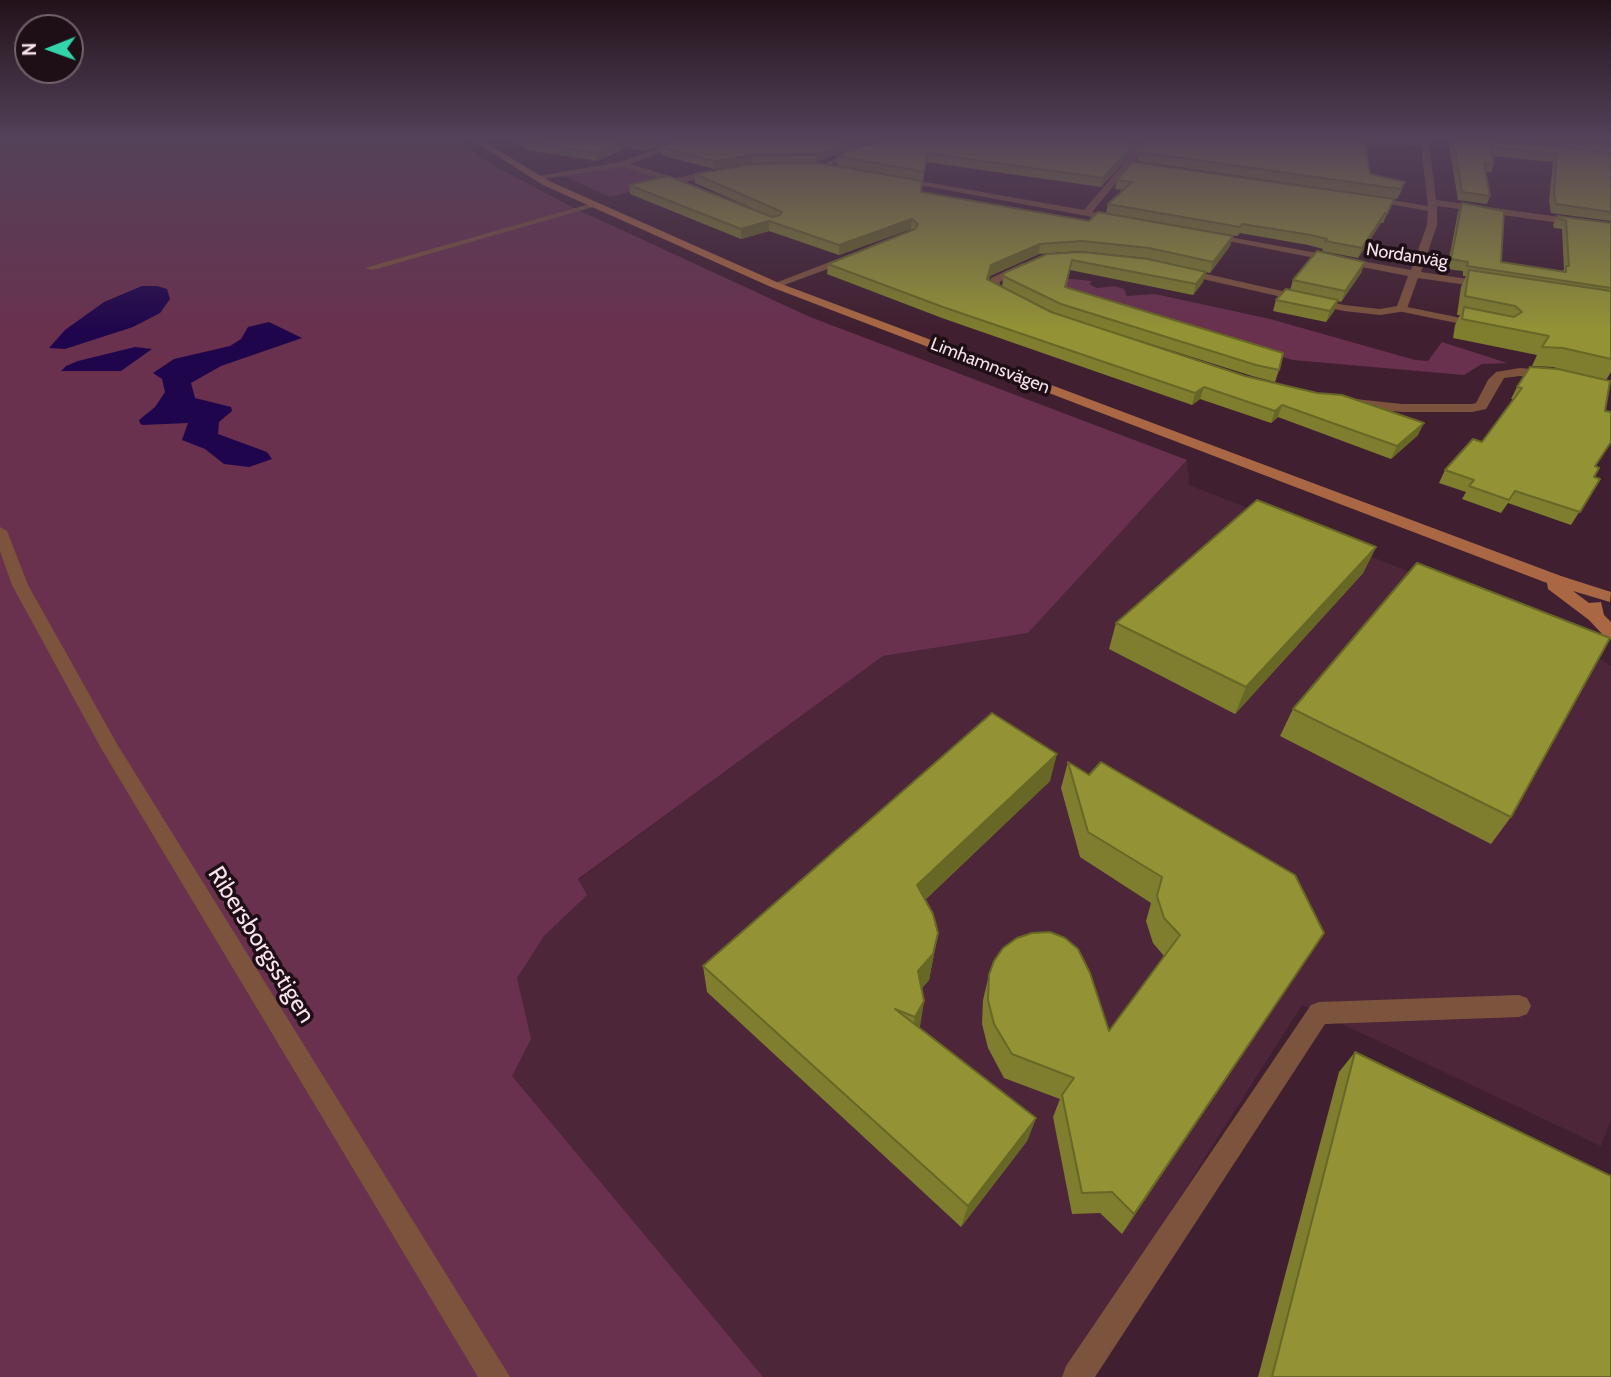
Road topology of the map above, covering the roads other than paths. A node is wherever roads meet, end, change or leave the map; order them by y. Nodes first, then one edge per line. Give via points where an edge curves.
1 (590, 202) edge
2 (1025, 202) edge
3 (1095, 202) edge
4 (1405, 202) edge
5 (596, 205) junction
6 (1432, 205) junction
7 (1086, 213) junction
8 (1126, 221) edge
9 (1611, 227) edge
10 (1192, 233) edge
11 (859, 253) edge
12 (1043, 259) edge
13 (370, 268) dead end
14 (1170, 268) edge
15 (1417, 273) junction
16 (775, 285) junction
17 (1494, 286) edge
18 (1017, 303) edge
19 (1402, 309) junction
20 (1492, 327) edge
21 (1564, 377) edge
22 (1333, 401) edge
23 (0, 531) edge
24 (1520, 566) junction
25 (1611, 597) edge
26 (1595, 616) junction
27 (1611, 633) edge
28 (1519, 1006) dead end
29 (495, 1377) edge
30 (1077, 1377) edge

1 - 5 main road, Limhamnsvägen
2 - 7 street
3 - 7 street
4 - 6 street
5 - 13 lane
5 - 16 main road, Limhamnsvägen
6 - 9 street
6 - 15 street via 1432,225
7 - 8 street
10 - 15 street, Nordanväg
11 - 16 street
12 - 18 street via 995,280 993,289
14 - 19 street via 1343,308
15 - 17 street, Nordanväg
15 - 19 street
16 - 24 main road, Limhamnsvägen
19 - 20 lane
21 - 22 street via 1520,372 1500,375 1481,406 1472,408 1402,408
23 - 29 lane, Ribersborgsstigen via 20,585 110,748
24 - 25 main road, Limhamnsvägen
24 - 26 main road, Limhamnsvägen via 1552,583
25 - 26 main road via 1596,604
26 - 27 main road, Limhamnsvägen
28 - 30 lane via 1319,1013

